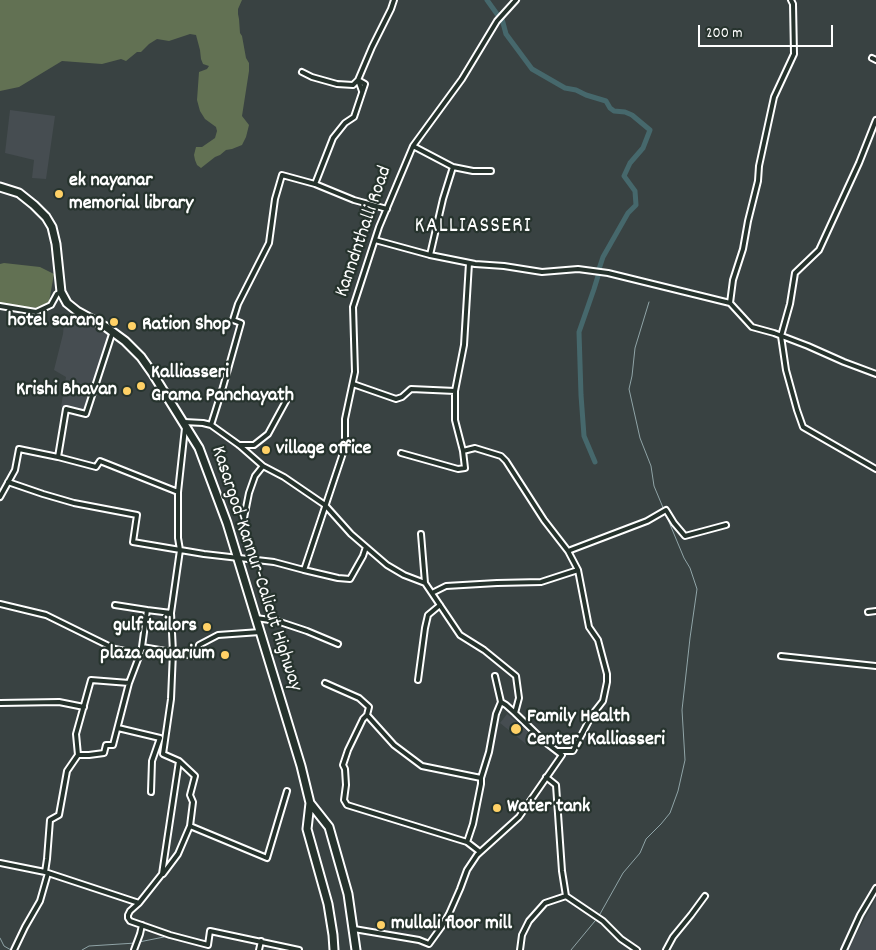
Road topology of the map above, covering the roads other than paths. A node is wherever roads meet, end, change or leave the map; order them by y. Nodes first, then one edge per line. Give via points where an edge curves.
1 (394, 0) edge
2 (516, 0) edge
3 (791, 0) edge
4 (302, 72) dead end
5 (358, 80) junction
6 (876, 120) edge
7 (413, 146) junction
8 (452, 168) junction
9 (491, 171) dead end
10 (315, 184) junction
11 (0, 187) edge
12 (387, 209) junction
13 (375, 240) junction
14 (430, 255) junction
15 (469, 263) junction
16 (61, 292) junction
17 (730, 303) junction
18 (0, 306) edge
19 (113, 331) junction
20 (781, 336) junction
21 (876, 374) edge
22 (353, 384) junction
23 (455, 390) junction
24 (286, 401) dead end
25 (185, 424) junction
26 (211, 425) junction
27 (239, 445) junction
28 (463, 451) junction
29 (401, 453) dead end
30 (58, 457) junction
31 (263, 466) junction
32 (876, 469) edge
33 (8, 482) junction
34 (178, 492) junction
35 (0, 497) edge
36 (325, 505) junction
37 (244, 518) dead end
38 (726, 525) dead end
39 (421, 534) dead end
40 (366, 547) junction
41 (180, 550) junction
42 (568, 551) junction
43 (237, 557) junction
44 (304, 570) junction
45 (578, 570) junction
46 (425, 583) junction
47 (432, 592) junction
48 (0, 604) edge
49 (115, 605) dead end
50 (440, 605) junction
51 (147, 610) junction
52 (876, 611) edge
53 (868, 612) dead end
54 (171, 613) junction
55 (256, 618) junction
56 (260, 632) junction
57 (338, 644) dead end
58 (142, 647) junction
59 (173, 652) junction
60 (140, 654) junction
61 (781, 656) dead end
62 (876, 666) edge
63 (494, 676) dead end
64 (418, 680) dead end
65 (128, 683) junction
66 (326, 683) dead end
67 (501, 702) junction
68 (0, 703) edge
69 (84, 707) junction
70 (515, 713) junction
71 (367, 716) junction
72 (118, 728) junction
73 (557, 751) junction
74 (78, 755) junction
75 (179, 760) junction
76 (546, 777) junction
77 (481, 778) junction
78 (287, 791) dead end
79 (150, 792) dead end
80 (310, 803) junction
81 (190, 826) junction
82 (467, 842) junction
83 (480, 852) junction
84 (0, 863) edge
85 (46, 873) junction
86 (162, 874) junction
87 (876, 888) edge
88 (566, 896) junction
89 (705, 896) dead end
90 (139, 903) junction
91 (142, 924) junction
92 (354, 929) junction
93 (261, 941) junction
94 (208, 945) junction
95 (14, 949) edge
96 (134, 950) edge
97 (208, 950) edge
98 (259, 950) edge
99 (299, 950) edge
100 (334, 950) edge
101 (356, 950) edge
102 (520, 950) edge
103 (637, 950) edge
104 (666, 950) edge
105 (844, 950) edge

1 - 5 street
2 - 7 street, Kanndnthalli Road via 497,21 462,79
3 - 17 street via 794,54 774,97
4 - 5 street via 337,84 353,85
5 - 10 street via 365,84 354,117 333,138
6 - 20 street via 819,250 795,273
7 - 8 street
7 - 12 street, Kanndnthalli Road
8 - 9 street
8 - 14 street
10 - 12 street
10 - 26 street via 282,175 275,199 270,243 233,320 241,323
11 - 16 highway via 19,193 46,217 56,244
12 - 13 street, Kanndnthalli Road
13 - 14 street
13 - 22 street, Kanndnthalli Road via 354,307
14 - 15 street
15 - 17 street via 542,272 578,269 598,272
15 - 23 street via 464,345
16 - 18 street via 51,305 36,312
16 - 19 highway, Kasargod-Kannur-Calicut Highway via 72,307
17 - 20 street via 752,327
19 - 25 highway, Kasargod-Kannur-Calicut Highway via 141,356
19 - 30 street via 86,414 66,409
20 - 21 street
20 - 32 street via 786,370 803,427
22 - 23 street via 396,399 411,389
22 - 36 street, Kanndnthalli Road via 345,419 345,447
23 - 28 street via 455,420
24 - 27 street via 268,434 254,445
25 - 26 street
25 - 34 street
25 - 43 highway, Kasargod-Kannur-Calicut Highway via 208,470
26 - 27 street
27 - 31 street
28 - 29 street via 465,468 458,469
28 - 42 street via 475,448 501,456
30 - 33 street via 19,449 15,470
30 - 34 street via 96,467 100,461
31 - 36 street
31 - 37 street via 255,476
33 - 35 street
33 - 41 street via 74,503 137,515 133,542
34 - 41 street
36 - 40 street
36 - 44 street, Kanndnthalli Road
38 - 42 street via 685,536 664,512
39 - 46 street
40 - 44 street via 350,579
40 - 46 street via 387,565
41 - 43 street
41 - 54 street
42 - 45 street
43 - 44 street
43 - 55 highway, Kasargod-Kannur-Calicut Highway
45 - 47 street via 541,582 446,586
45 - 73 street via 589,627 598,640 607,682 603,701 573,751
46 - 47 street
47 - 50 street
48 - 60 street via 46,615 116,649
49 - 51 street
50 - 64 street via 428,615
50 - 70 street via 460,635 516,676 519,698
51 - 54 street
51 - 58 street
52 - 53 street
54 - 59 street
55 - 56 highway, Kasargod-Kannur-Calicut Highway
55 - 57 street via 285,624
56 - 59 street via 218,635 199,645 195,656
56 - 80 highway, Kasargod-Kannur-Calicut Highway
58 - 59 street
58 - 60 street
59 - 75 street via 171,699 163,754
60 - 65 street
61 - 62 street
63 - 67 street
65 - 69 street via 91,680
65 - 72 street
66 - 71 street via 359,698 368,707
67 - 70 street
67 - 77 street
68 - 69 street via 59,702
69 - 74 street via 76,734
70 - 73 street
71 - 77 street via 394,745 422,766
71 - 82 street via 343,765 347,805
72 - 74 street via 113,745 106,745 104,753
72 - 79 street via 160,738 152,760
73 - 76 street via 562,755
74 - 85 street via 67,771 59,815 50,820
75 - 81 street via 195,776 190,795 193,802
75 - 86 street
76 - 83 street via 519,816
76 - 88 street via 556,785
77 - 82 street
78 - 81 street via 267,858
80 - 92 highway, Kasargod-Kannur-Calicut Highway via 329,827 348,894
80 - 100 highway, Kasargod-Kannur-Calicut Highway via 307,829 328,904
81 - 86 street via 178,854
82 - 83 street
83 - 92 street via 467,870 449,914 429,944
84 - 85 street
85 - 90 street
85 - 95 street via 40,901
86 - 90 street
87 - 105 street
88 - 102 street via 544,903 529,921 522,935
88 - 103 street
89 - 104 street
90 - 91 street via 130,911 128,918
91 - 94 street
91 - 96 street
92 - 101 highway, Kasargod-Kannur-Calicut Highway
93 - 94 street via 210,931
93 - 98 street
93 - 99 street
94 - 97 street

